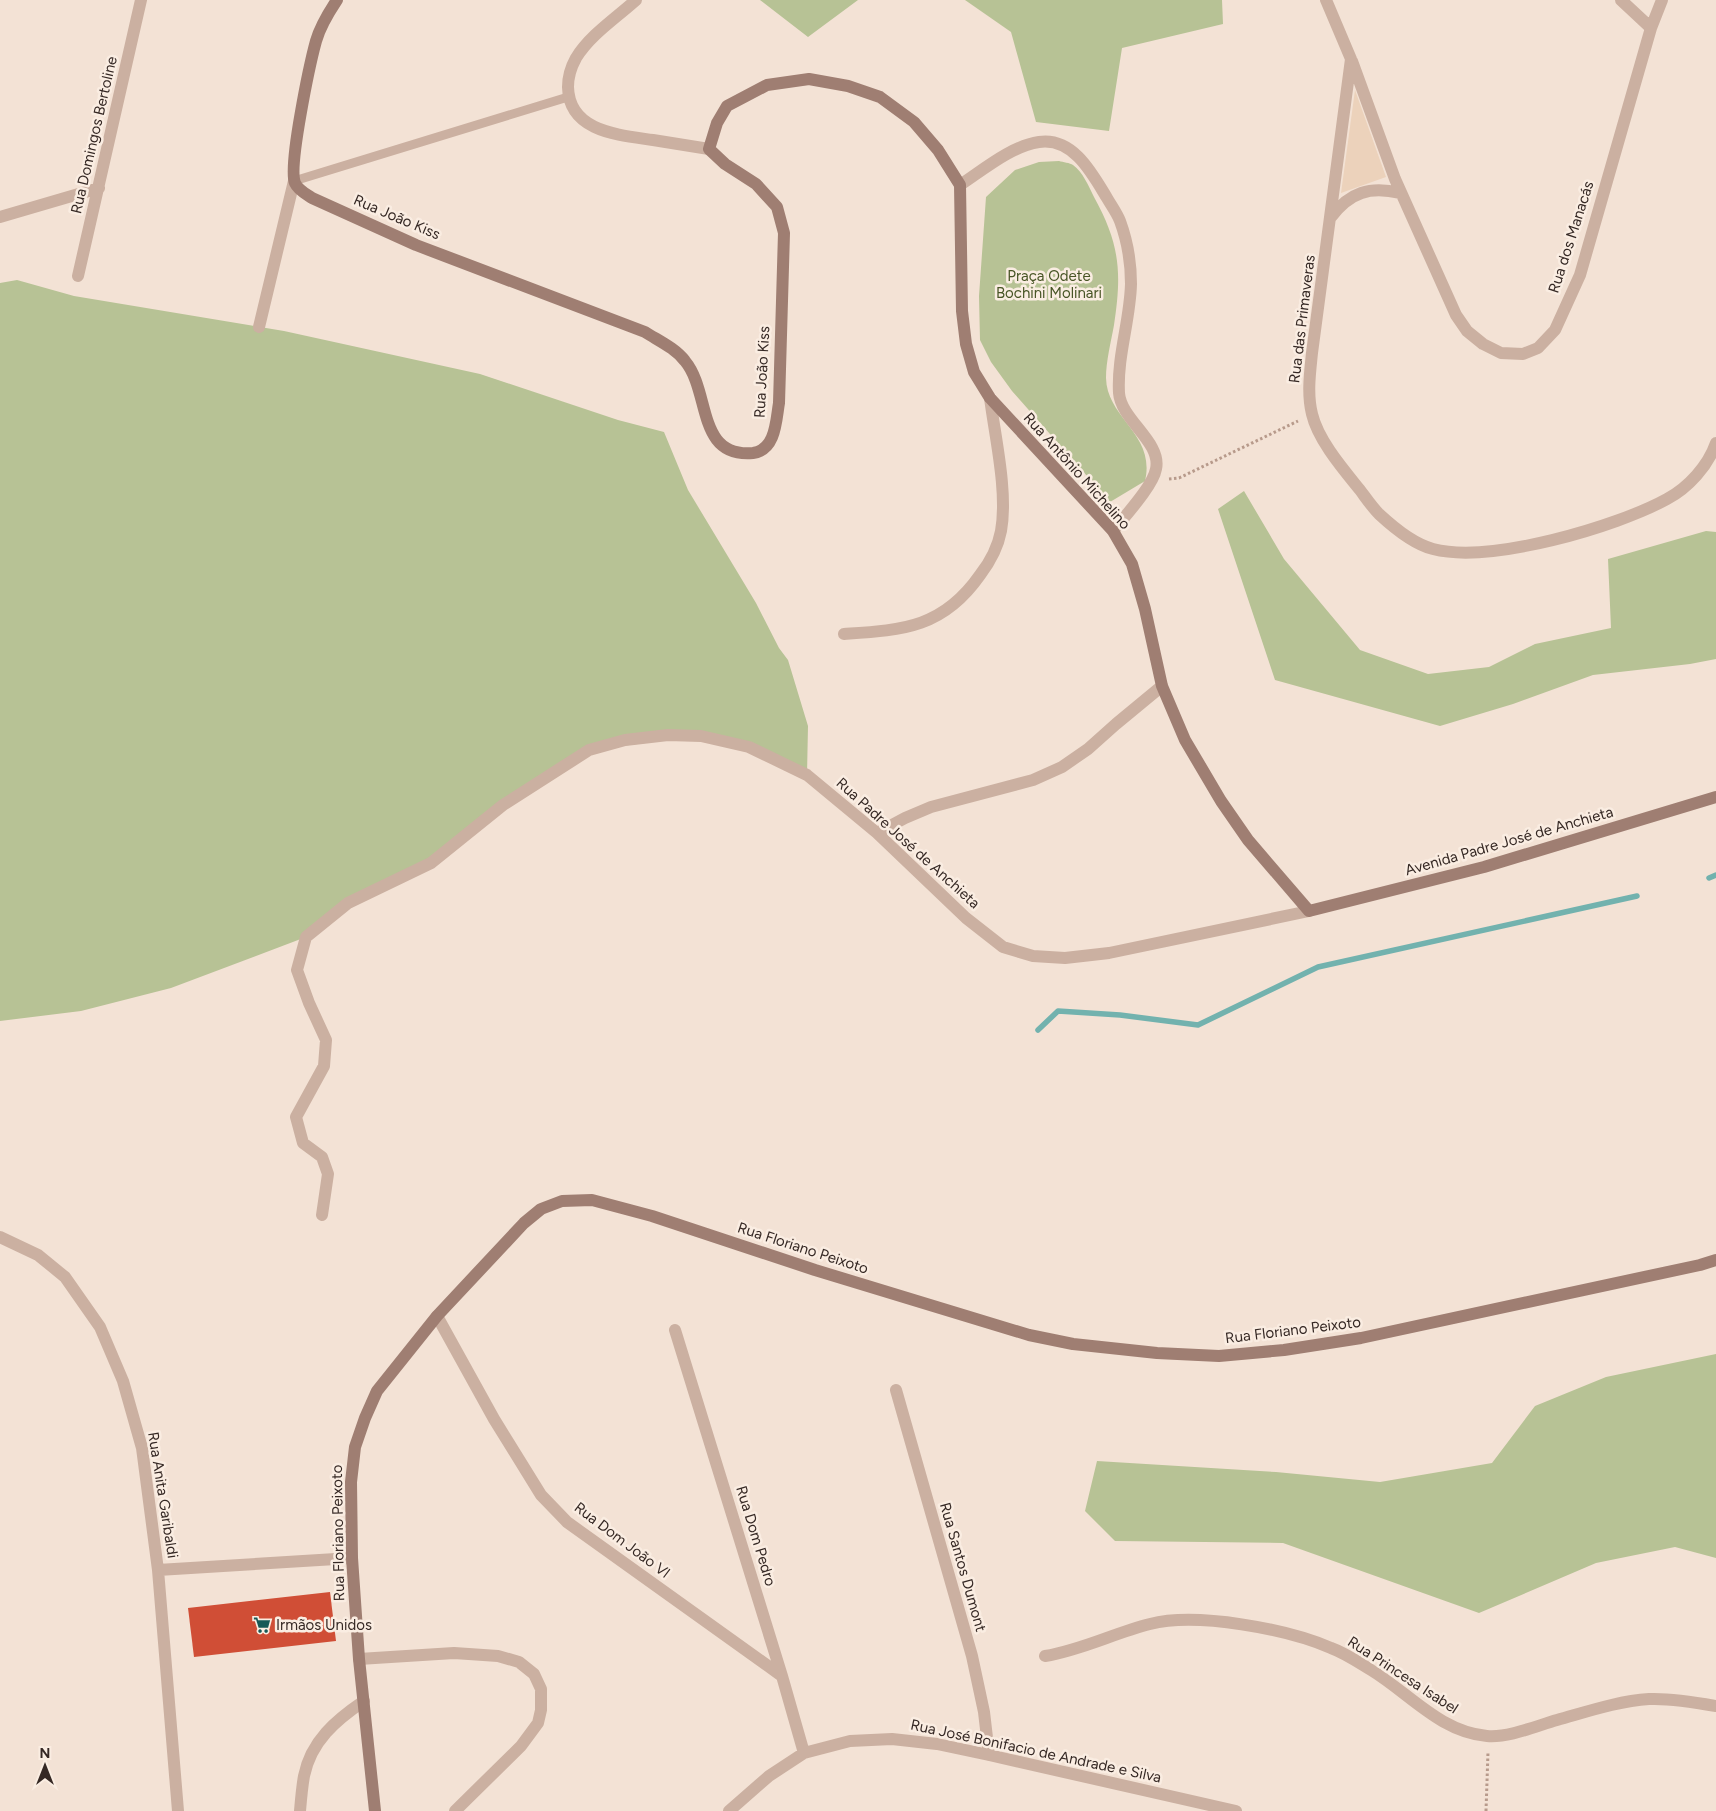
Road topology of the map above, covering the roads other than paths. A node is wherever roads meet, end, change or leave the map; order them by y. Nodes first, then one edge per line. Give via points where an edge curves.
1 (141, 0) edge
2 (337, 0) edge
3 (636, 0) edge
4 (1326, 0) edge
5 (1621, 0) edge
6 (1662, 0) edge
7 (1651, 28) junction
8 (1351, 59) junction
9 (568, 97) junction
10 (709, 149) junction
11 (294, 182) junction
12 (960, 185) junction
13 (99, 188) junction
14 (1400, 192) junction
15 (0, 217) edge
16 (1331, 217) junction
17 (78, 276) dead end
18 (259, 327) dead end
19 (990, 398) junction
20 (1716, 443) edge
21 (1113, 531) junction
22 (844, 634) dead end
23 (1162, 686) junction
24 (1716, 797) edge
25 (877, 833) junction
26 (1309, 911) junction
27 (322, 1215) dead end
28 (0, 1237) edge
29 (1716, 1260) edge
30 (436, 1316) junction
31 (675, 1330) dead end
32 (896, 1390) dead end
33 (352, 1558) junction
34 (158, 1570) junction
35 (1045, 1656) dead end
36 (359, 1659) junction
37 (782, 1676) junction
38 (364, 1700) junction
39 (1716, 1706) edge
40 (804, 1753) junction
41 (989, 1755) junction
42 (178, 1811) edge
43 (300, 1811) edge
44 (376, 1811) edge
45 (455, 1811) edge
46 (729, 1811) edge
47 (1236, 1811) edge

1 - 13 street, Rua Domingos Bertoline
2 - 11 street via 317,40 305,88 293,164
3 - 9 street via 591,40 575,59 568,79
4 - 8 street
5 - 7 street
6 - 7 street, Rua dos Manacás
7 - 14 street, Rua dos Manacás via 1580,274 1555,330 1538,348 1523,354 1501,353 1482,344 1467,331 1456,314
8 - 14 street, Rua dos Manacás
8 - 16 street, Rua das Primaveras
9 - 10 street via 575,112 590,125 611,134
9 - 11 lane
10 - 11 street, Rua João Kiss via 756,184 777,207 784,233 779,403 769,444 756,452 738,453 720,445 711,432 696,379 685,361 670,347 645,332 416,245 312,198
10 - 12 street via 717,122 727,106 767,86 808,79 848,86 880,97 914,122 938,150
11 - 18 street
12 - 19 street, Rua Antônio Michelino via 962,311 966,344 974,372
12 - 21 street via 1020,147 1056,142 1073,152 1093,174 1120,220 1129,252 1131,283 1118,381 1120,398 1152,448 1157,462 1151,481
13 - 15 street
13 - 17 street, Rua Domingos Bertoline
14 - 16 street via 1366,191 1351,197
16 - 20 street, Rua das Primaveras via 1309,384 1312,414 1320,435 1378,513 1407,536 1432,548 1458,552 1502,550 1620,521 1669,499 1696,477
19 - 21 street, Rua Antônio Michelino
19 - 22 street via 1002,490 1001,531 992,559 968,593 942,614 890,631
21 - 23 street, Rua Antônio Michelino via 1132,564
23 - 25 street via 1062,767 1033,780 932,807
23 - 26 street, Rua Antônio Michelino via 1185,740 1220,801 1248,840
24 - 26 street, Avenida Padre José de Anchieta via 1484,867
25 - 26 street, Rua Padre José de Anchieta via 966,918 1003,947 1033,956 1066,958 1109,953
25 - 27 street, Rua Padre José de Anchieta via 807,775 749,747 701,736 668,735 625,740 589,750 503,805 430,863 344,906 306,937 297,970 326,1040 324,1066 296,1117 303,1143 322,1157 328,1174
28 - 34 street, Rua Anita Garibaldi via 38,1255 65,1278 100,1327 123,1381 142,1448
29 - 30 street, Rua Floriano Peixoto via 1352,1340 1219,1356 1157,1353 1073,1344 1029,1335 652,1216 592,1200 562,1201 541,1209 524,1224
30 - 33 street, Rua Floriano Peixoto via 377,1391 365,1418 355,1447 351,1482
30 - 37 street, Rua Dom João Vl via 541,1494 567,1522
31 - 37 street, Rua Dom Pedro
32 - 41 street, Rua Santos Dumont via 972,1656
33 - 34 street
33 - 36 street, Rua Floriano Peixoto
34 - 42 street, Rua Anita Garibaldi
35 - 39 street, Rua Princesa Isabel via 1065,1653 1150,1623 1208,1620 1280,1632 1332,1648 1372,1671 1441,1721 1464,1732 1488,1737 1648,1699 1684,1700
36 - 38 street, Rua Floriano Peixoto
36 - 45 street via 454,1653 498,1656 519,1662 534,1674 540,1689 538,1723 521,1746
37 - 40 street, Rua Dom Pedro
38 - 43 street via 326,1731 312,1752 304,1774
38 - 44 street, Rua Floriano Peixoto
40 - 41 street, Rua José Bonifacio de Andrade e Silva via 850,1741 892,1739
40 - 46 street, Rua José Bonifacio de Andrade e Silva via 769,1776
41 - 47 street, Rua José Bonifacio de Andrade e Silva

